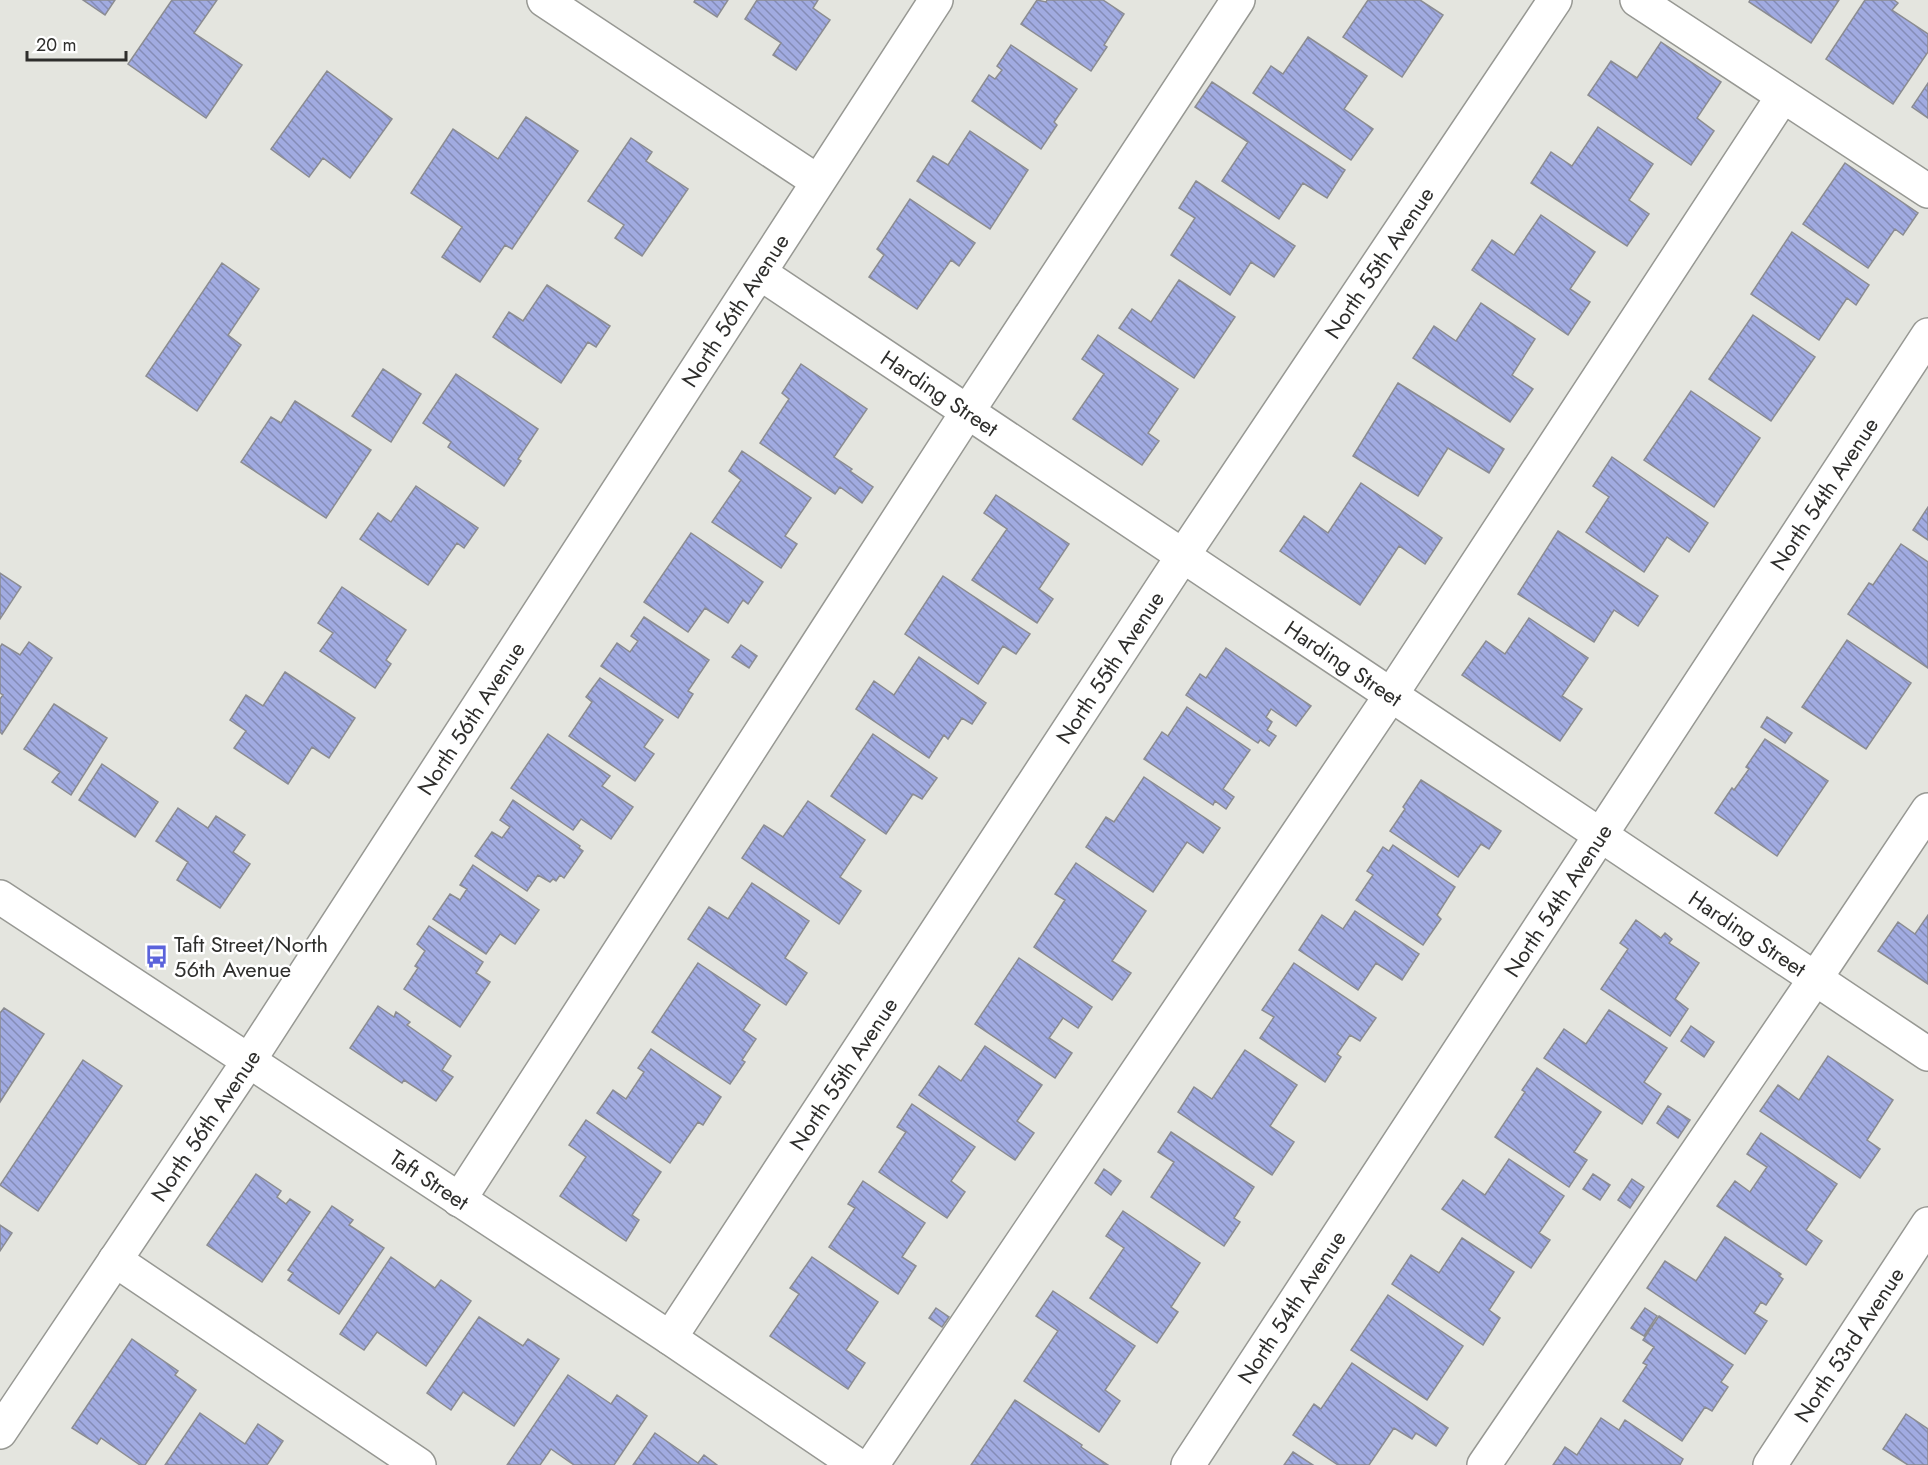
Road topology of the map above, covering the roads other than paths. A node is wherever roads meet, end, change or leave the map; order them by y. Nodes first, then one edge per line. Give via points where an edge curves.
1 (544, 0) edge
2 (936, 0) edge
3 (1238, 0) edge
4 (1555, 0) edge
5 (1637, 0) edge
6 (1783, 96) junction
7 (818, 181) junction
8 (1928, 191) edge
9 (760, 273) junction
10 (1928, 334) edge
11 (968, 411) junction
12 (1184, 554) junction
13 (1391, 695) junction
14 (1928, 810) edge
15 (1599, 835) junction
16 (0, 897) edge
17 (1815, 979) junction
18 (1928, 1054) edge
19 (248, 1062) junction
20 (459, 1200) junction
21 (1928, 1224) edge
22 (115, 1260) junction
23 (670, 1338) junction
24 (0, 1432) edge
25 (419, 1465) edge
26 (857, 1465) edge
27 (872, 1465) edge
28 (1188, 1465) edge
29 (1484, 1465) edge
30 (1770, 1465) edge

1 - 7 street
2 - 7 street, North 56th Avenue
3 - 11 street
4 - 12 street, North 55th Avenue
5 - 6 street
6 - 8 street
6 - 13 street
7 - 9 street, North 56th Avenue
9 - 11 street, Harding Street
9 - 19 street, North 56th Avenue
10 - 15 street, North 54th Avenue
11 - 12 street, Harding Street
11 - 20 street
12 - 13 street, Harding Street
12 - 23 street, North 55th Avenue
13 - 15 street, Harding Street
13 - 27 street
14 - 17 street
15 - 17 street, Harding Street
15 - 28 street, North 54th Avenue
16 - 19 street, Taft Street
17 - 18 street, Harding Street
17 - 29 street
19 - 20 street, Taft Street
19 - 22 street, North 56th Avenue
20 - 23 street, Taft Street
21 - 30 street, North 53rd Avenue
22 - 24 street, North 56th Avenue
22 - 25 street
23 - 26 street, Taft Street

